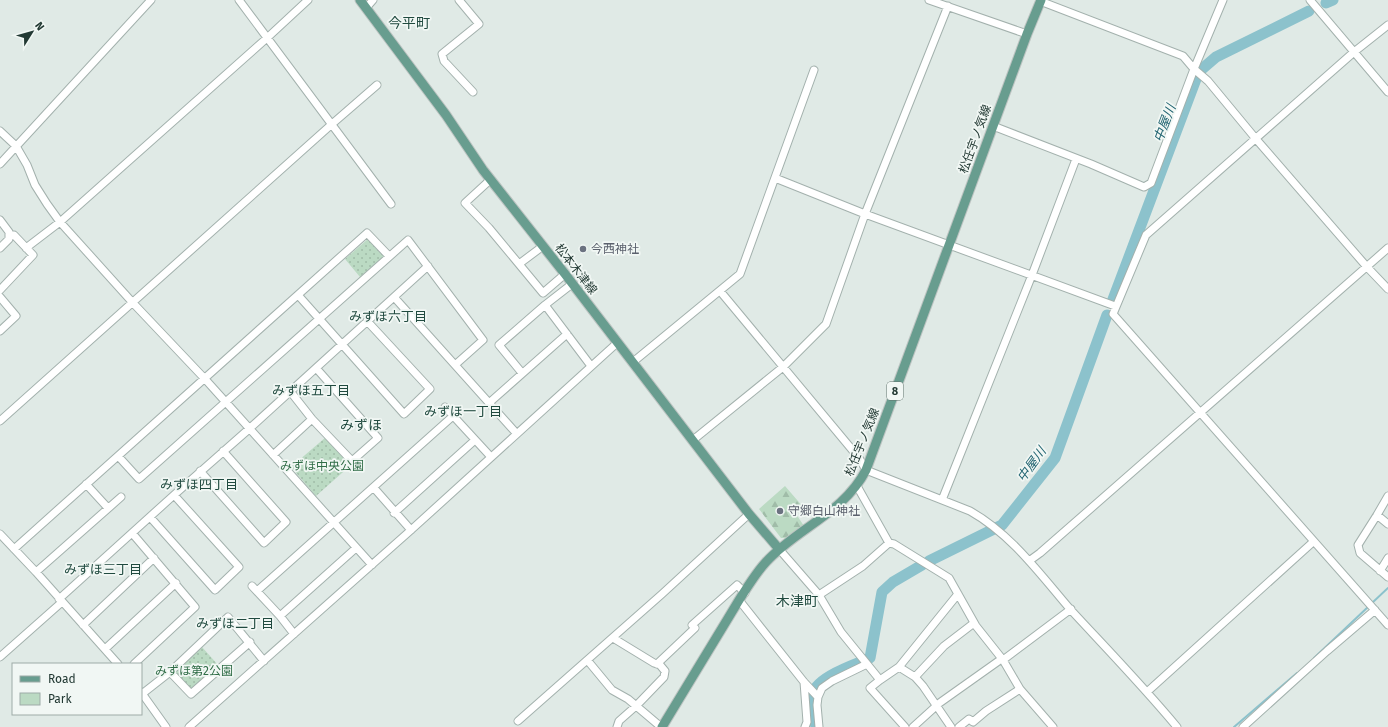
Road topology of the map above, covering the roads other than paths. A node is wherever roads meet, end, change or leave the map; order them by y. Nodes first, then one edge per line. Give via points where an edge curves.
1 (150, 0) edge
2 (239, 0) edge
3 (308, 0) edge
4 (360, 0) edge
5 (373, 0) edge
6 (459, 0) edge
7 (929, 0) edge
8 (1223, 0) edge
9 (1310, 0) edge
10 (1040, 1) edge
11 (948, 6) junction
12 (366, 8) junction
13 (1388, 25) edge
14 (1026, 34) junction
15 (267, 38) junction
16 (1354, 52) junction
17 (814, 70) dead end
18 (1198, 72) junction
19 (377, 85) dead end
20 (473, 92) dead end
21 (1388, 92) edge
22 (332, 124) junction
23 (993, 126) junction
24 (0, 131) edge
25 (1256, 139) junction
26 (16, 146) junction
27 (1076, 159) junction
28 (0, 164) edge
29 (775, 178) junction
30 (490, 180) junction
31 (391, 204) dead end
32 (865, 214) junction
33 (0, 220) edge
34 (60, 222) junction
35 (9, 235) junction
36 (949, 244) junction
37 (542, 246) junction
38 (0, 248) edge
39 (26, 248) junction
40 (1388, 248) edge
41 (388, 256) junction
42 (519, 264) junction
43 (428, 266) junction
44 (1367, 267) junction
45 (565, 274) junction
46 (1032, 275) junction
47 (572, 284) junction
48 (1388, 289) edge
49 (0, 290) edge
50 (720, 291) junction
51 (298, 295) junction
52 (0, 297) edge
53 (394, 297) junction
54 (133, 303) junction
55 (545, 305) junction
56 (1115, 306) junction
57 (318, 319) junction
58 (367, 322) junction
59 (0, 331) edge
60 (567, 334) junction
61 (617, 343) junction
62 (342, 344) junction
63 (633, 362) junction
64 (455, 365) junction
65 (591, 366) junction
66 (783, 367) junction
67 (316, 368) junction
68 (522, 373) junction
69 (205, 379) junction
70 (290, 391) junction
71 (225, 403) junction
72 (489, 403) junction
73 (445, 407) dead end
74 (1200, 413) junction
75 (453, 416) junction
76 (312, 419) junction
77 (0, 421) edge
78 (249, 429) junction
79 (517, 434) junction
80 (475, 440) junction
81 (693, 440) junction
82 (223, 451) junction
83 (273, 455) junction
84 (118, 456) junction
85 (491, 457) junction
86 (866, 470) junction
87 (200, 471) junction
88 (139, 480) junction
89 (86, 484) junction
90 (133, 485) dead end
91 (857, 486) junction
92 (374, 488) junction
93 (174, 495) junction
94 (1388, 496) edge
95 (121, 497) dead end
96 (942, 500) junction
97 (108, 508) junction
98 (394, 513) junction
99 (749, 514) junction
100 (1377, 515) junction
101 (150, 517) junction
102 (334, 522) junction
103 (1388, 524) edge
104 (411, 530) junction
105 (132, 533) junction
106 (0, 534) edge
107 (1313, 542) junction
108 (889, 543) junction
109 (356, 548) junction
110 (14, 549) junction
111 (779, 549) junction
112 (154, 558) junction
113 (1388, 558) edge
114 (1029, 561) junction
115 (372, 565) junction
116 (1380, 570) junction
117 (36, 572) junction
118 (1388, 577) edge
119 (176, 584) junction
120 (958, 594) junction
121 (819, 595) junction
122 (742, 596) junction
123 (61, 600) junction
124 (1372, 607) junction
125 (1071, 609) junction
126 (280, 616) junction
127 (974, 623) junction
128 (83, 625) junction
129 (1388, 625) edge
130 (294, 634) junction
131 (613, 638) junction
132 (250, 642) junction
133 (105, 649) junction
134 (0, 657) edge
135 (1003, 660) junction
136 (264, 661) junction
137 (588, 661) junction
138 (865, 661) junction
139 (117, 663) edge
140 (135, 663) edge
141 (657, 664) junction
142 (899, 667) junction
143 (170, 672) junction
144 (915, 677) junction
145 (880, 680) junction
146 (804, 682) junction
147 (1020, 689) junction
148 (1147, 692) junction
149 (142, 693) edge
150 (815, 693) junction
151 (636, 706) junction
152 (936, 706) junction
153 (518, 721) dead end
154 (166, 727) edge
155 (189, 727) edge
156 (617, 727) edge
157 (662, 727) edge
158 (805, 727) edge
159 (819, 727) edge
160 (905, 727) edge
161 (913, 727) edge
162 (951, 727) edge
163 (959, 727) edge
164 (1053, 727) edge
165 (1177, 727) edge
166 (1243, 727) edge

1 - 26 street
2 - 15 street
3 - 15 street
4 - 12 main road, 松本木津線
5 - 12 street
6 - 20 street via 479,24 442,54 444,61
7 - 11 street
8 - 18 street
9 - 16 street
10 - 14 main road, 松任宇ノ気線 / 8
10 - 18 street via 1183,56
11 - 14 street
11 - 32 street
12 - 30 main road, 松本木津線 via 446,115
13 - 16 street
14 - 23 main road, 松任宇ノ気線 / 8
15 - 22 street
15 - 34 street
16 - 21 street
16 - 25 street
17 - 29 street
18 - 25 street via 1208,80
18 - 27 street via 1151,183 1144,187
19 - 22 street
22 - 31 street
22 - 54 street
23 - 27 street
23 - 36 main road, 松任宇ノ気線 / 8
24 - 26 street
25 - 44 street
25 - 56 street via 1146,235 1118,305
26 - 28 street
26 - 34 street via 35,185
27 - 46 street
29 - 32 street
29 - 50 street via 740,274
30 - 37 main road, 松本木津線
30 - 42 street via 465,203
32 - 36 street
32 - 66 street via 826,324
33 - 35 street
34 - 39 street
34 - 54 street
35 - 38 street via 9,239
35 - 39 street via 14,235
36 - 46 street
36 - 86 main road, 松任宇ノ気線 / 8
37 - 42 street
37 - 45 main road, 松本木津線
39 - 49 street via 33,255
40 - 44 street
41 - 43 street via 408,240
41 - 51 street via 367,233
41 - 57 street
42 - 45 street via 543,293
43 - 53 street
43 - 64 street via 483,340
44 - 48 street
44 - 74 street
45 - 47 main road, 松本木津線
46 - 56 street
46 - 96 street
47 - 55 street
47 - 61 main road, 松本木津線
50 - 63 street
50 - 66 street
51 - 57 street
51 - 69 street
52 - 59 street via 16,316
53 - 58 street
53 - 64 street
54 - 69 street
54 - 77 street
55 - 60 street
55 - 68 street via 499,345
56 - 74 street via 1113,314
57 - 62 street
57 - 71 street
58 - 62 street
58 - 62 street via 430,389 404,414
60 - 65 street
60 - 68 street
61 - 63 main road, 松本木津線
61 - 65 street
62 - 67 street
63 - 81 main road, 松本木津線
64 - 72 street
65 - 79 street
66 - 81 street
66 - 86 street via 859,458
67 - 70 street
67 - 76 street via 378,438 352,461
68 - 72 street
69 - 71 street
69 - 84 street
70 - 76 street
70 - 78 street
71 - 78 street
71 - 88 street
72 - 79 street
73 - 75 street
74 - 107 street
74 - 114 street
75 - 80 street
75 - 92 street
76 - 83 street
78 - 82 street
78 - 83 street
79 - 85 street
80 - 85 street
80 - 98 street
81 - 99 main road, 松本木津線
82 - 87 street
82 - 87 street via 286,522 264,543
83 - 102 street
84 - 88 street
84 - 89 street
85 - 104 street
86 - 91 main road, 松任宇ノ気線 / 8
86 - 96 street
87 - 93 street
88 - 90 street
89 - 97 street
89 - 110 street
91 - 108 street
91 - 111 main road, 松任宇ノ気線 / 8 via 837,505
92 - 98 street
92 - 102 street
93 - 101 street
93 - 101 street via 239,568 215,590
94 - 100 street
95 - 97 street
96 - 114 street via 986,520
97 - 117 street
98 - 104 street
99 - 111 main road, 松本木津線
99 - 131 street
100 - 103 street
100 - 116 street via 1358,545 1360,553
101 - 105 street
102 - 109 street
102 - 126 street via 255,589
104 - 115 street
105 - 112 street
105 - 123 street
106 - 110 street
107 - 124 street
107 - 148 street
108 - 120 street via 949,578
108 - 121 street via 863,566
109 - 115 street
109 - 126 street
110 - 117 street
111 - 121 street
111 - 122 main road, 松任宇ノ気線 / 8 via 765,563
112 - 119 street
112 - 128 street
113 - 116 street
114 - 125 street
115 - 130 street
116 - 118 street
117 - 123 street
119 - 133 street
119 - 140 street via 196,607
120 - 127 street
120 - 142 street
121 - 138 street via 841,632
122 - 141 street via 737,585
122 - 146 street
122 - 157 main road, 松任宇ノ気線 / 8
123 - 128 street
123 - 134 street
124 - 129 street
124 - 166 street
125 - 135 street
125 - 148 street
126 - 130 street
127 - 135 street
127 - 144 street via 944,646
128 - 133 street
130 - 136 street
131 - 137 street
131 - 141 street
132 - 136 street
132 - 143 street via 192,694
132 - 143 street via 228,617
133 - 139 street
135 - 147 street
135 - 152 street
136 - 155 street
137 - 151 street via 612,690
137 - 153 street
138 - 145 street
138 - 150 street
141 - 151 street via 665,671 664,677
142 - 144 street
142 - 145 street
143 - 149 street
144 - 152 street
145 - 160 street via 870,688
146 - 150 street
146 - 158 street via 807,722
147 - 163 street via 973,722 969,719
147 - 164 street
148 - 165 street
149 - 154 street
150 - 159 street
151 - 156 street via 619,721
151 - 157 street
152 - 161 street
152 - 162 street

